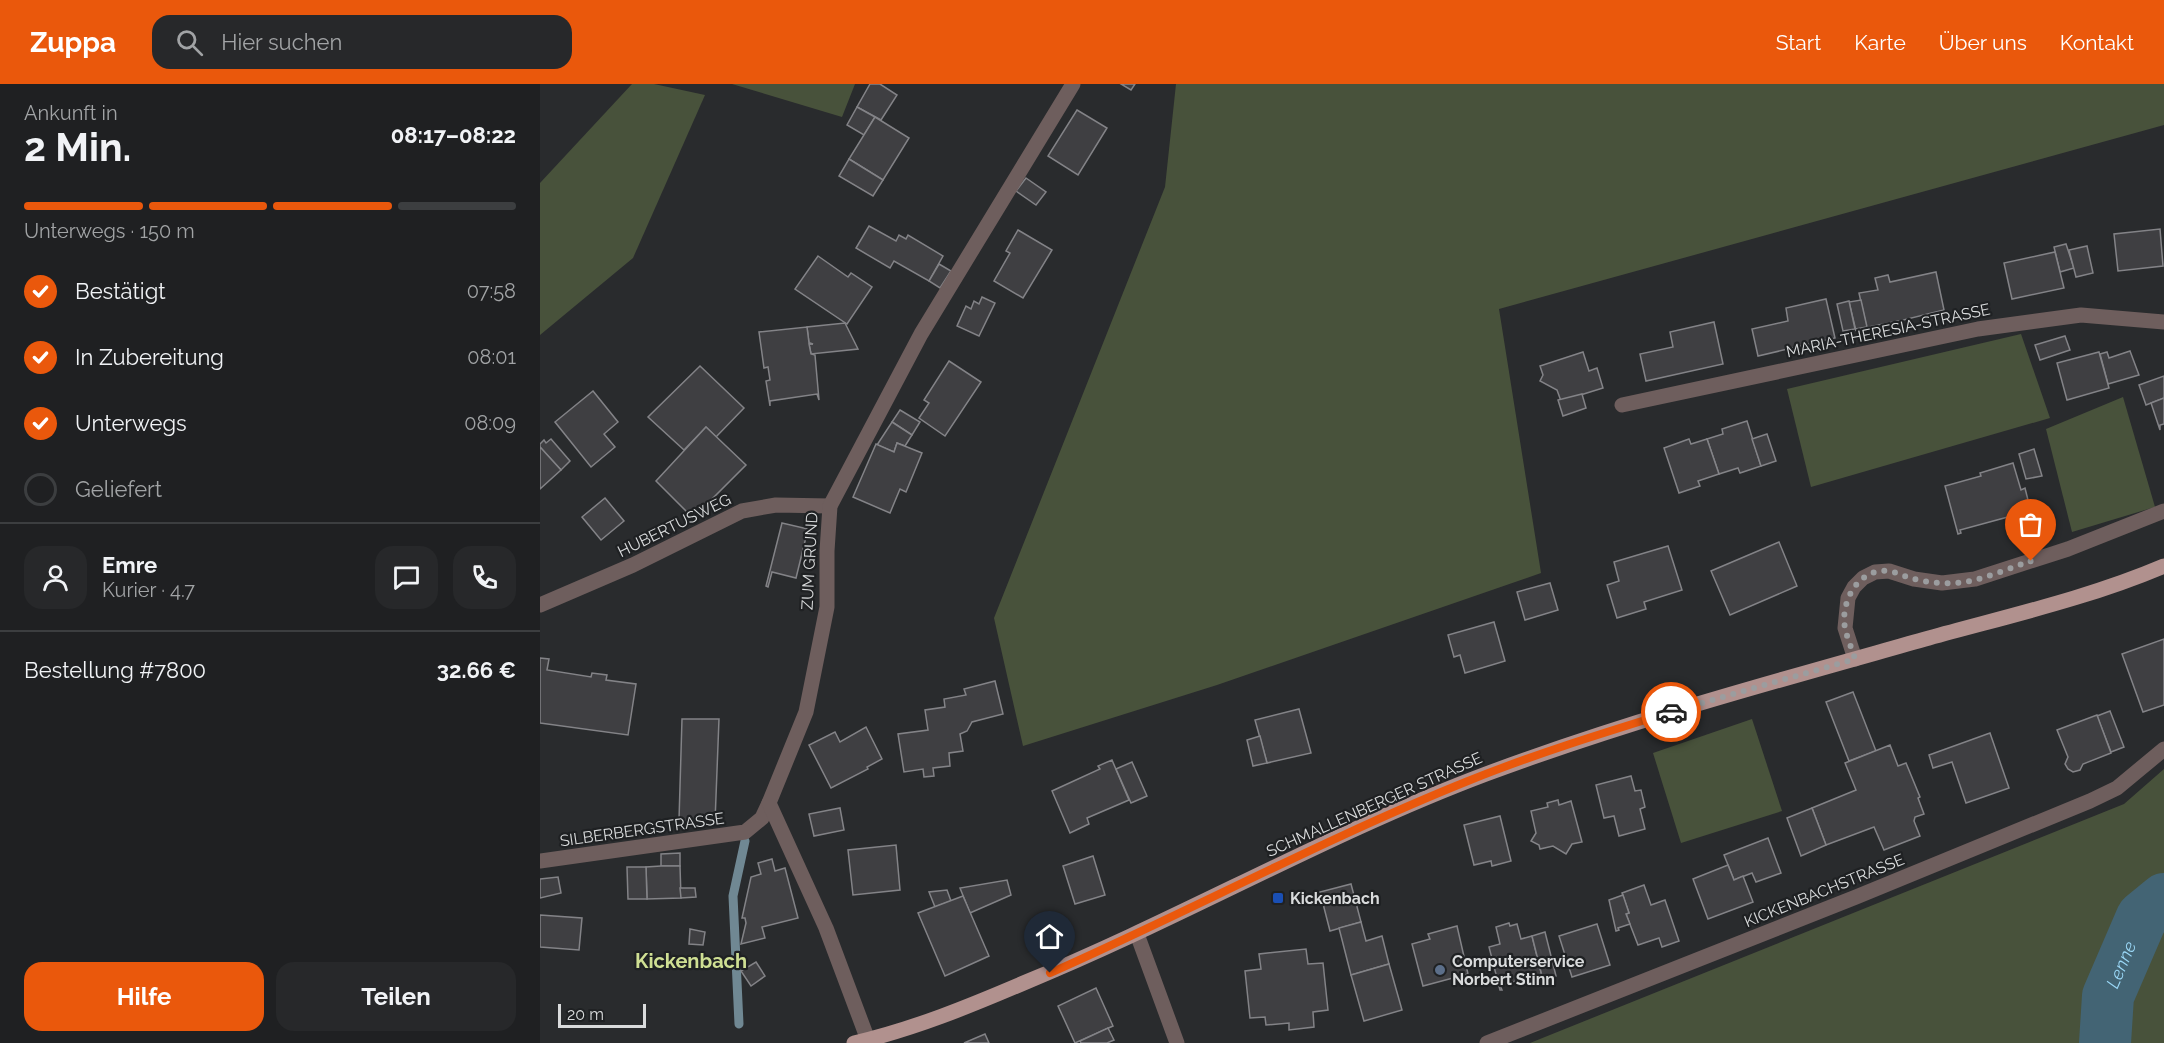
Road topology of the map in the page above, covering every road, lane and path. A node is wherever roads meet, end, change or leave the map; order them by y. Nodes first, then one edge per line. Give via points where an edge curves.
1 (1073, 84) edge
2 (2164, 322) edge
3 (1622, 405) dead end
4 (830, 506) junction
5 (2164, 511) edge
6 (2164, 566) edge
7 (540, 605) edge
8 (1855, 659) junction
9 (2164, 749) edge
10 (769, 803) junction
11 (540, 861) edge
12 (1137, 934) junction
13 (861, 1041) edge
14 (1177, 1043) edge
15 (1487, 1043) edge

1 - 4 street, ZUM GRUND via 921,334
2 - 3 street, MARIA-THERESIA-STRASSE via 2081,315 1978,328
4 - 7 street, HUBERTUSWEG via 776,505 742,511
4 - 10 street, ZUM GRUND via 826,607 806,712
5 - 8 street via 2068,549 1975,579 1942,583 1889,571 1875,572 1854,587 1848,598 1845,628
6 - 8 main road, SCHMALLENBERGER STRASSE via 2094,592
8 - 12 main road, SCHMALLENBERGER STRASSE via 1570,742 1468,781
9 - 15 street, KICKENBACHSTRASSE via 2117,788 2090,801
10 - 11 street, SILBERBERGSTRASSE via 762,818 745,832
10 - 13 street via 826,928
12 - 13 main road, SCHMALLENBERGER STRASSE via 953,1013
12 - 14 street

